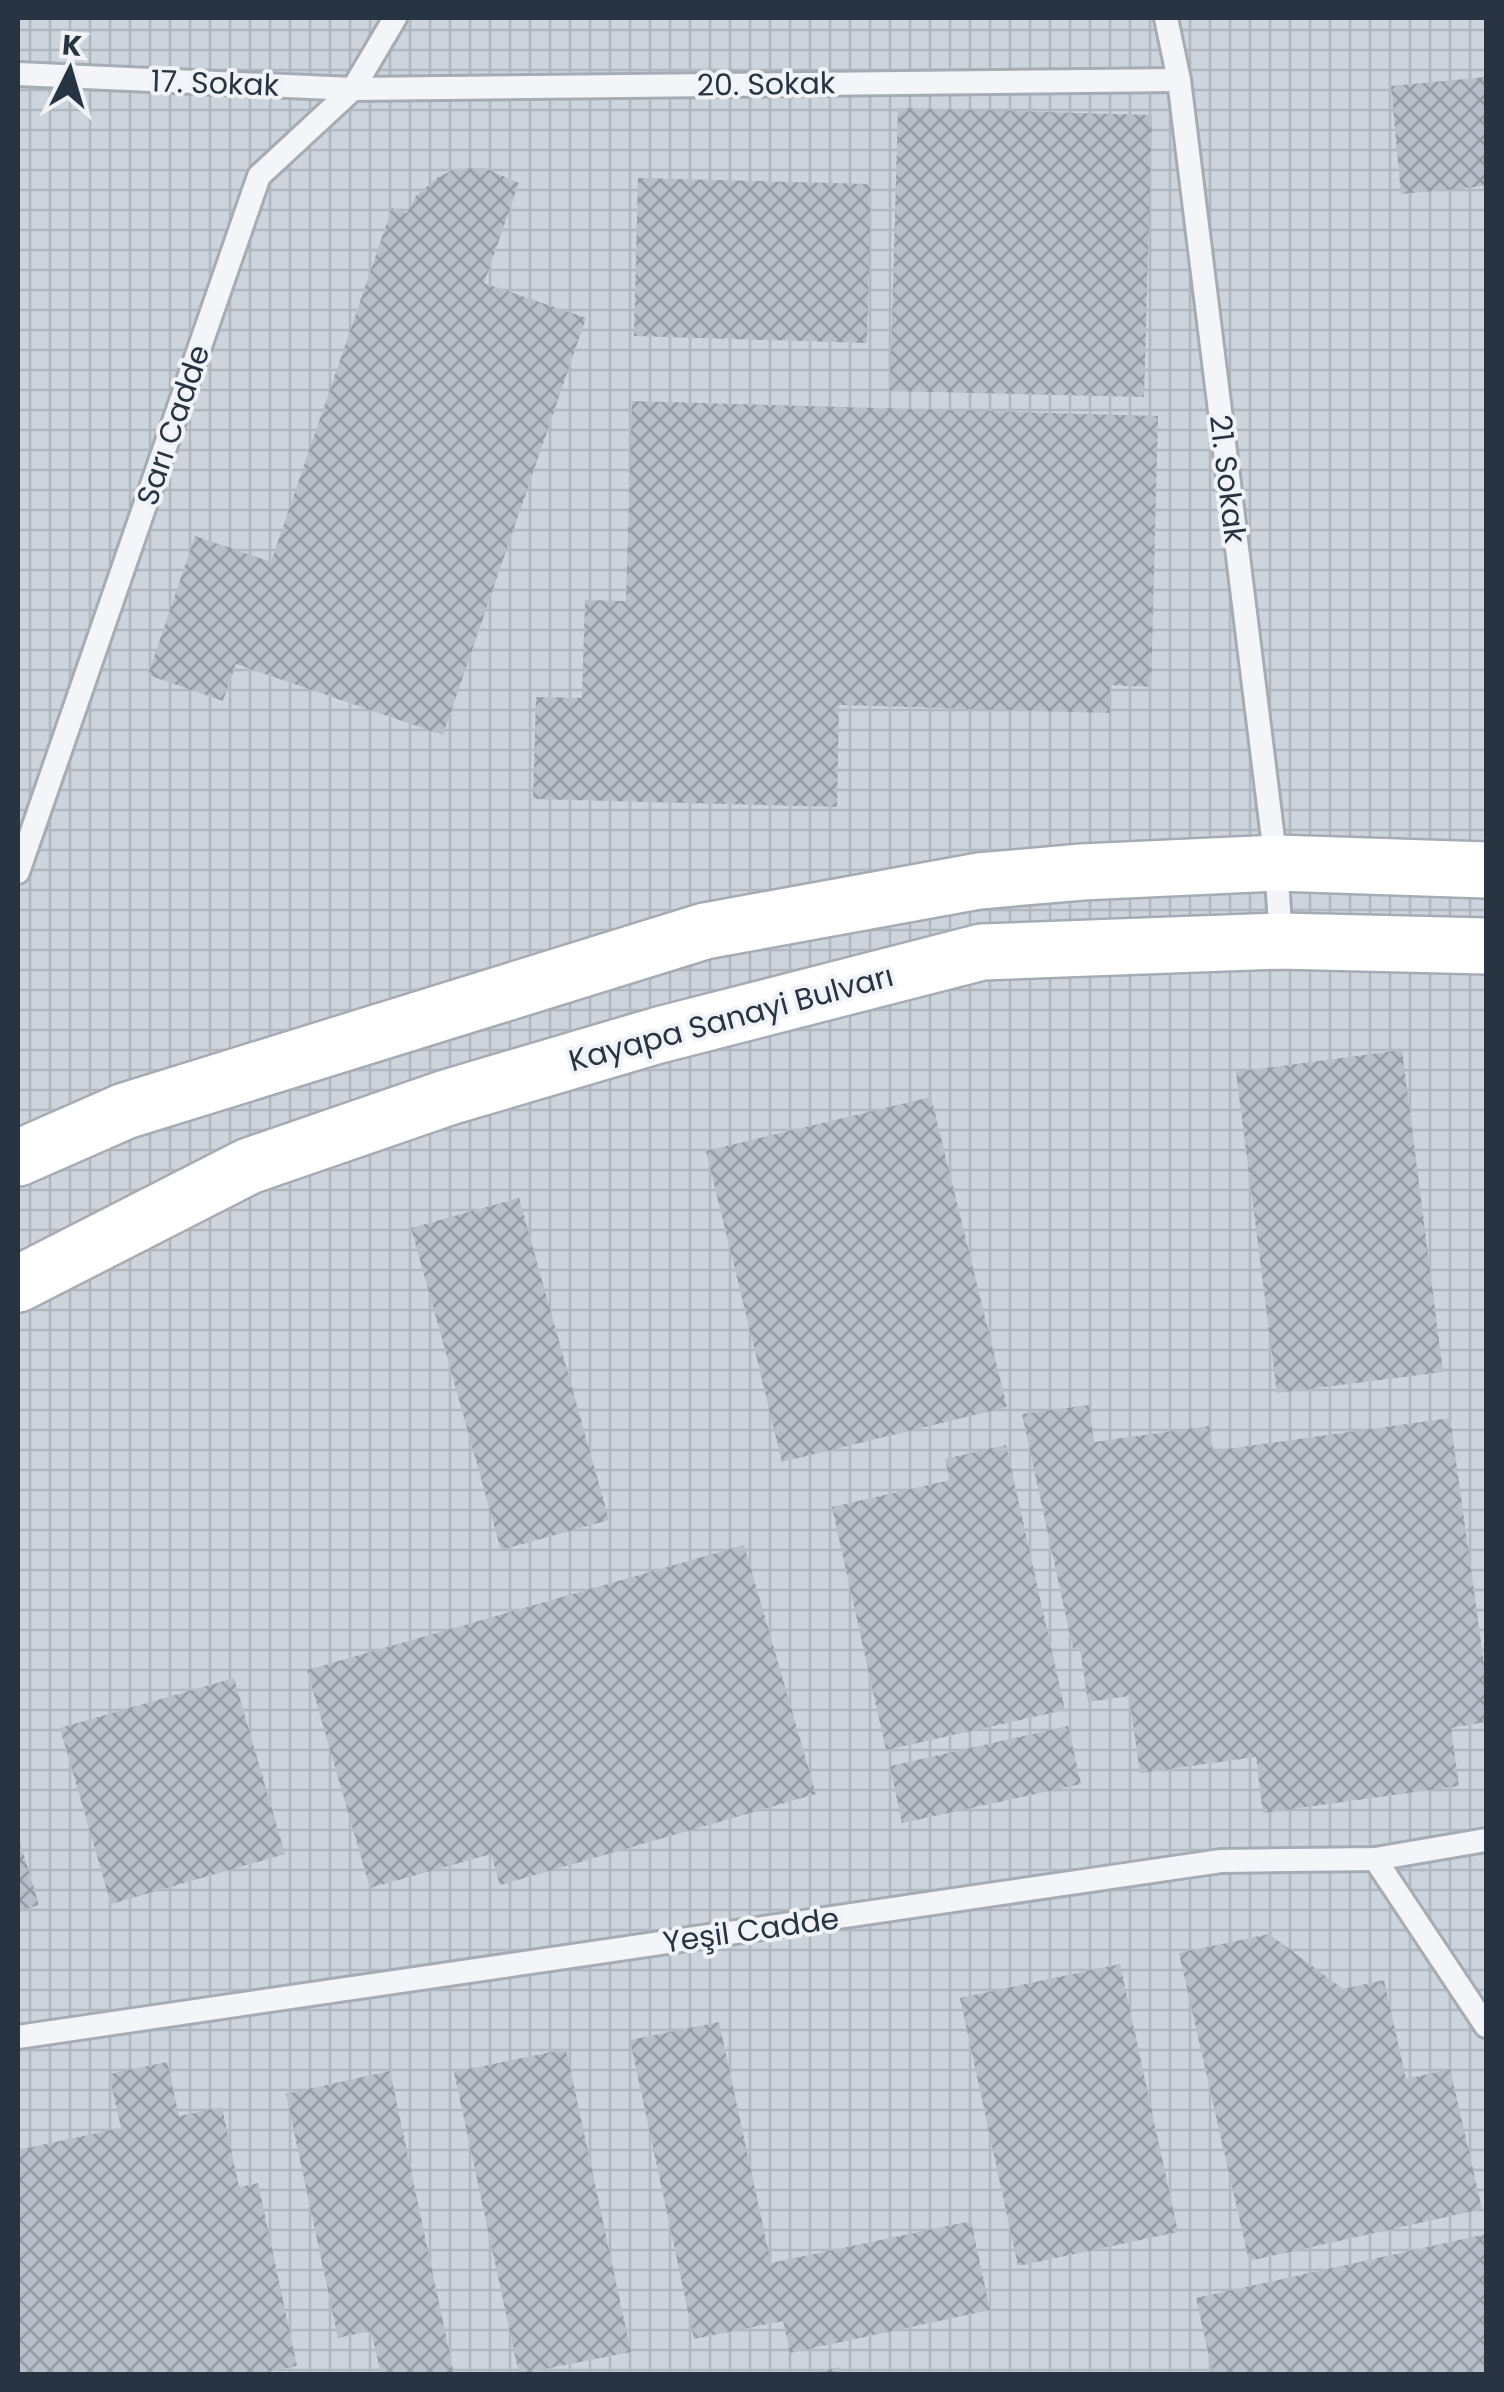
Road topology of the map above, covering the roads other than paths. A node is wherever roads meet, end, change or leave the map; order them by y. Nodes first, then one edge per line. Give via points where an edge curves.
1 (394, 18) edge
2 (1166, 18) edge
3 (18, 74) edge
4 (1179, 80) junction
5 (352, 89) junction
6 (1276, 863) junction
7 (1486, 870) edge
8 (18, 872) edge
9 (1281, 941) junction
10 (1486, 946) edge
11 (18, 1158) edge
12 (18, 1284) edge
13 (1486, 1840) edge
14 (1375, 1859) junction
15 (1486, 2026) edge
16 (18, 2037) edge

1 - 5 lane, Sarı Cadde
2 - 4 lane, 21. Sokak
3 - 5 lane, 17. Sokak
4 - 5 lane, 20. Sokak
4 - 6 lane, 21. Sokak
5 - 8 lane, Sarı Cadde via 259,176
6 - 7 main road
6 - 9 lane, 21. Sokak
6 - 11 main road via 979,881 705,931 124,1112
9 - 10 main road, Kayapa Sanayi Bulvarı
9 - 12 main road, Kayapa Sanayi Bulvarı via 982,952 659,1034 249,1166
13 - 14 lane, Yeşil Cadde
14 - 15 lane
14 - 16 lane, Yeşil Cadde via 1221,1861

